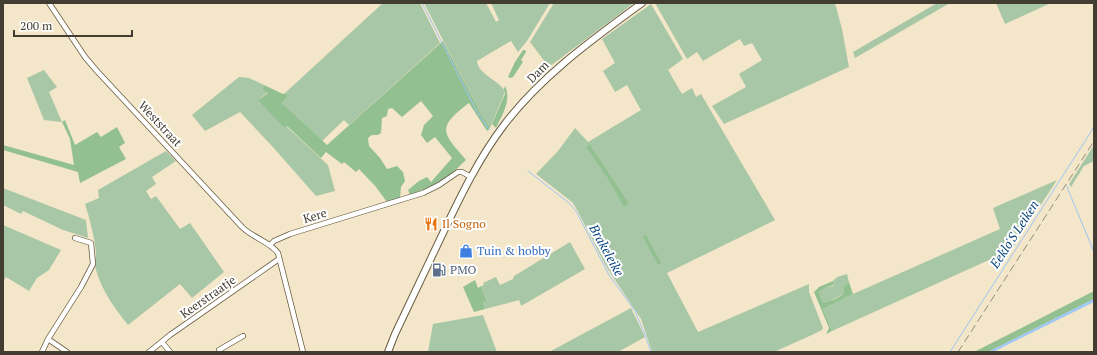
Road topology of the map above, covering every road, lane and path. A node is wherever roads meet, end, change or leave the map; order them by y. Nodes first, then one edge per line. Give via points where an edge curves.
1 (49, 3) edge
2 (642, 3) edge
3 (471, 177) junction
4 (75, 238) dead end
5 (270, 245) junction
6 (280, 259) junction
7 (395, 334) junction
8 (243, 336) dead end
9 (48, 339) junction
10 (162, 342) junction
11 (42, 352) edge
12 (66, 352) edge
13 (149, 352) edge
14 (170, 352) edge
15 (220, 352) edge
16 (303, 352) edge
17 (383, 352) edge
18 (388, 352) edge

1 - 5 street, Weststraat via 96,70 242,227 252,236
2 - 3 main road, Dam via 587,44 539,86 505,124
3 - 5 street, Kere via 458,172 423,193 290,234
3 - 7 main road, Dam
4 - 9 street via 91,243 93,264
5 - 6 street
6 - 10 street, Keerstraatje
6 - 16 street
7 - 17 main road
7 - 18 main road
8 - 15 street
9 - 11 street
9 - 12 street
10 - 13 street, Keerstraatje
10 - 14 street

